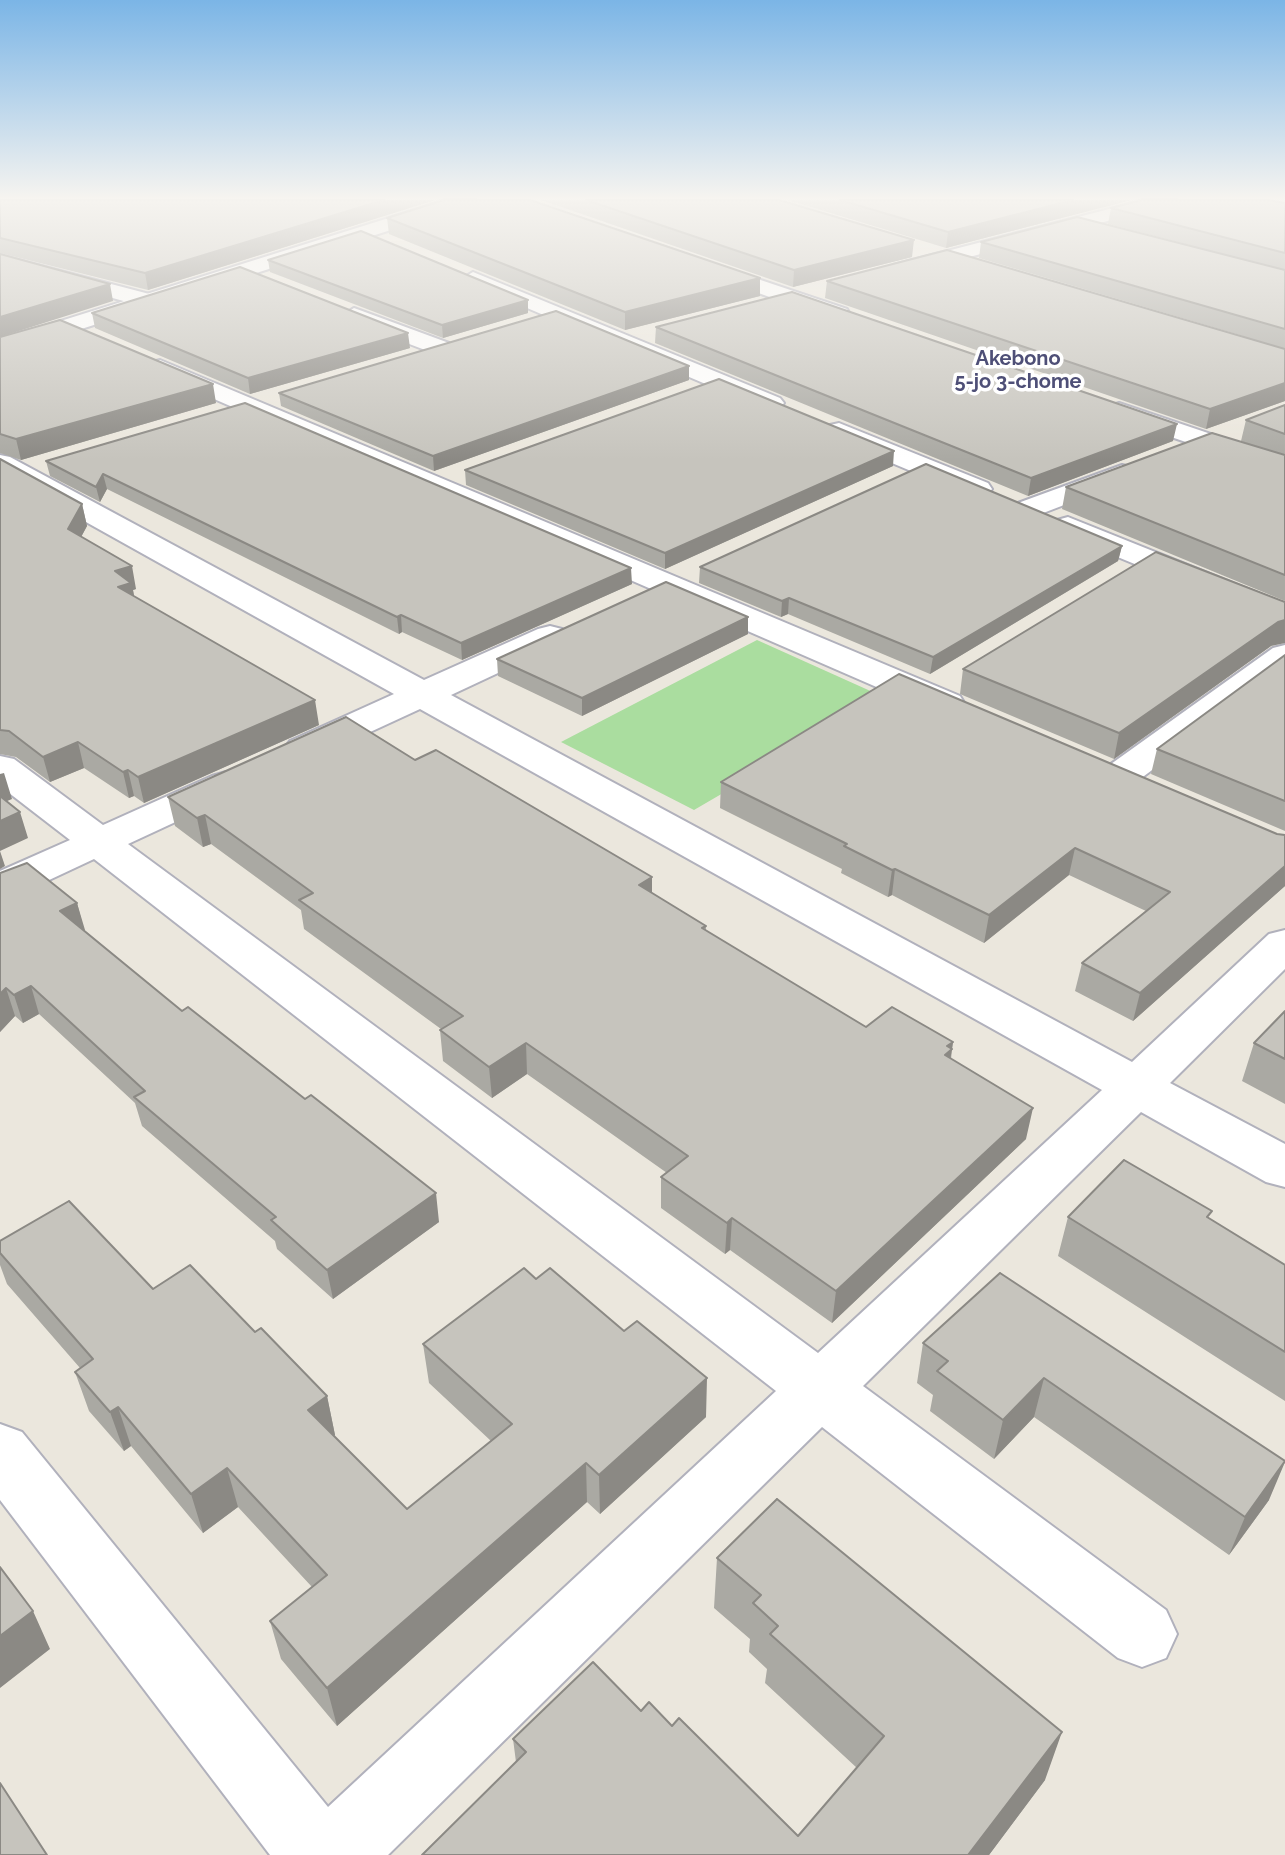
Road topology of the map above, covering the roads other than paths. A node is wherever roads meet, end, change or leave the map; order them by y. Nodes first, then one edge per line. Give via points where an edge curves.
1 (95, 287) edge
2 (194, 287) edge
3 (493, 287) edge
4 (761, 287) edge
5 (822, 289) dead end
6 (791, 297) junction
7 (149, 301) junction
8 (327, 304) edge
9 (760, 305) edge
10 (558, 314) junction
11 (865, 323) edge
12 (66, 327) junction
13 (514, 327) edge
14 (653, 333) edge
15 (471, 340) edge
16 (623, 341) junction
17 (0, 348) edge
18 (441, 348) junction
19 (397, 361) edge
20 (719, 381) junction
21 (689, 392) edge
22 (264, 401) junction
23 (1102, 405) edge
24 (792, 411) edge
25 (206, 418) edge
26 (821, 423) edge
27 (1246, 426) edge
28 (1206, 441) junction
29 (923, 466) junction
30 (22, 467) edge
31 (1285, 468) edge
32 (464, 473) edge
33 (434, 484) junction
34 (880, 485) edge
35 (1028, 509) junction
36 (709, 563) edge
37 (666, 583) junction
38 (623, 603) edge
39 (1285, 616) edge
40 (580, 622) edge
41 (1285, 655) edge
42 (422, 694) junction
43 (981, 718) edge
44 (0, 767) edge
45 (1118, 777) edge
46 (99, 842) junction
47 (0, 887) edge
48 (1285, 944) edge
49 (1136, 1086) junction
50 (1285, 1168) edge
51 (821, 1390) junction
52 (0, 1451) edge
53 (1142, 1634) dead end
54 (318, 1855) edge
55 (333, 1855) edge

1 - 7 street
2 - 7 street
3 - 10 street
4 - 6 street
5 - 6 street
6 - 9 street
6 - 11 street
7 - 12 street
8 - 18 street
10 - 13 street
10 - 16 street
12 - 17 street
12 - 22 street
14 - 16 street
15 - 18 street
16 - 20 street
18 - 19 street
20 - 21 street
20 - 24 street
22 - 25 street
22 - 33 street
23 - 28 street
26 - 29 street
27 - 28 street
28 - 31 street
28 - 35 street
29 - 34 street
29 - 35 street
30 - 42 street
32 - 33 street
33 - 37 street
35 - 39 street via 1135,568
36 - 37 street
37 - 38 street
37 - 43 street via 939,687
40 - 42 street
41 - 45 street
42 - 46 street
42 - 49 street
44 - 46 street
46 - 47 street
46 - 51 street
48 - 49 street
49 - 50 street
49 - 51 street
51 - 53 street
51 - 55 street
52 - 54 street

